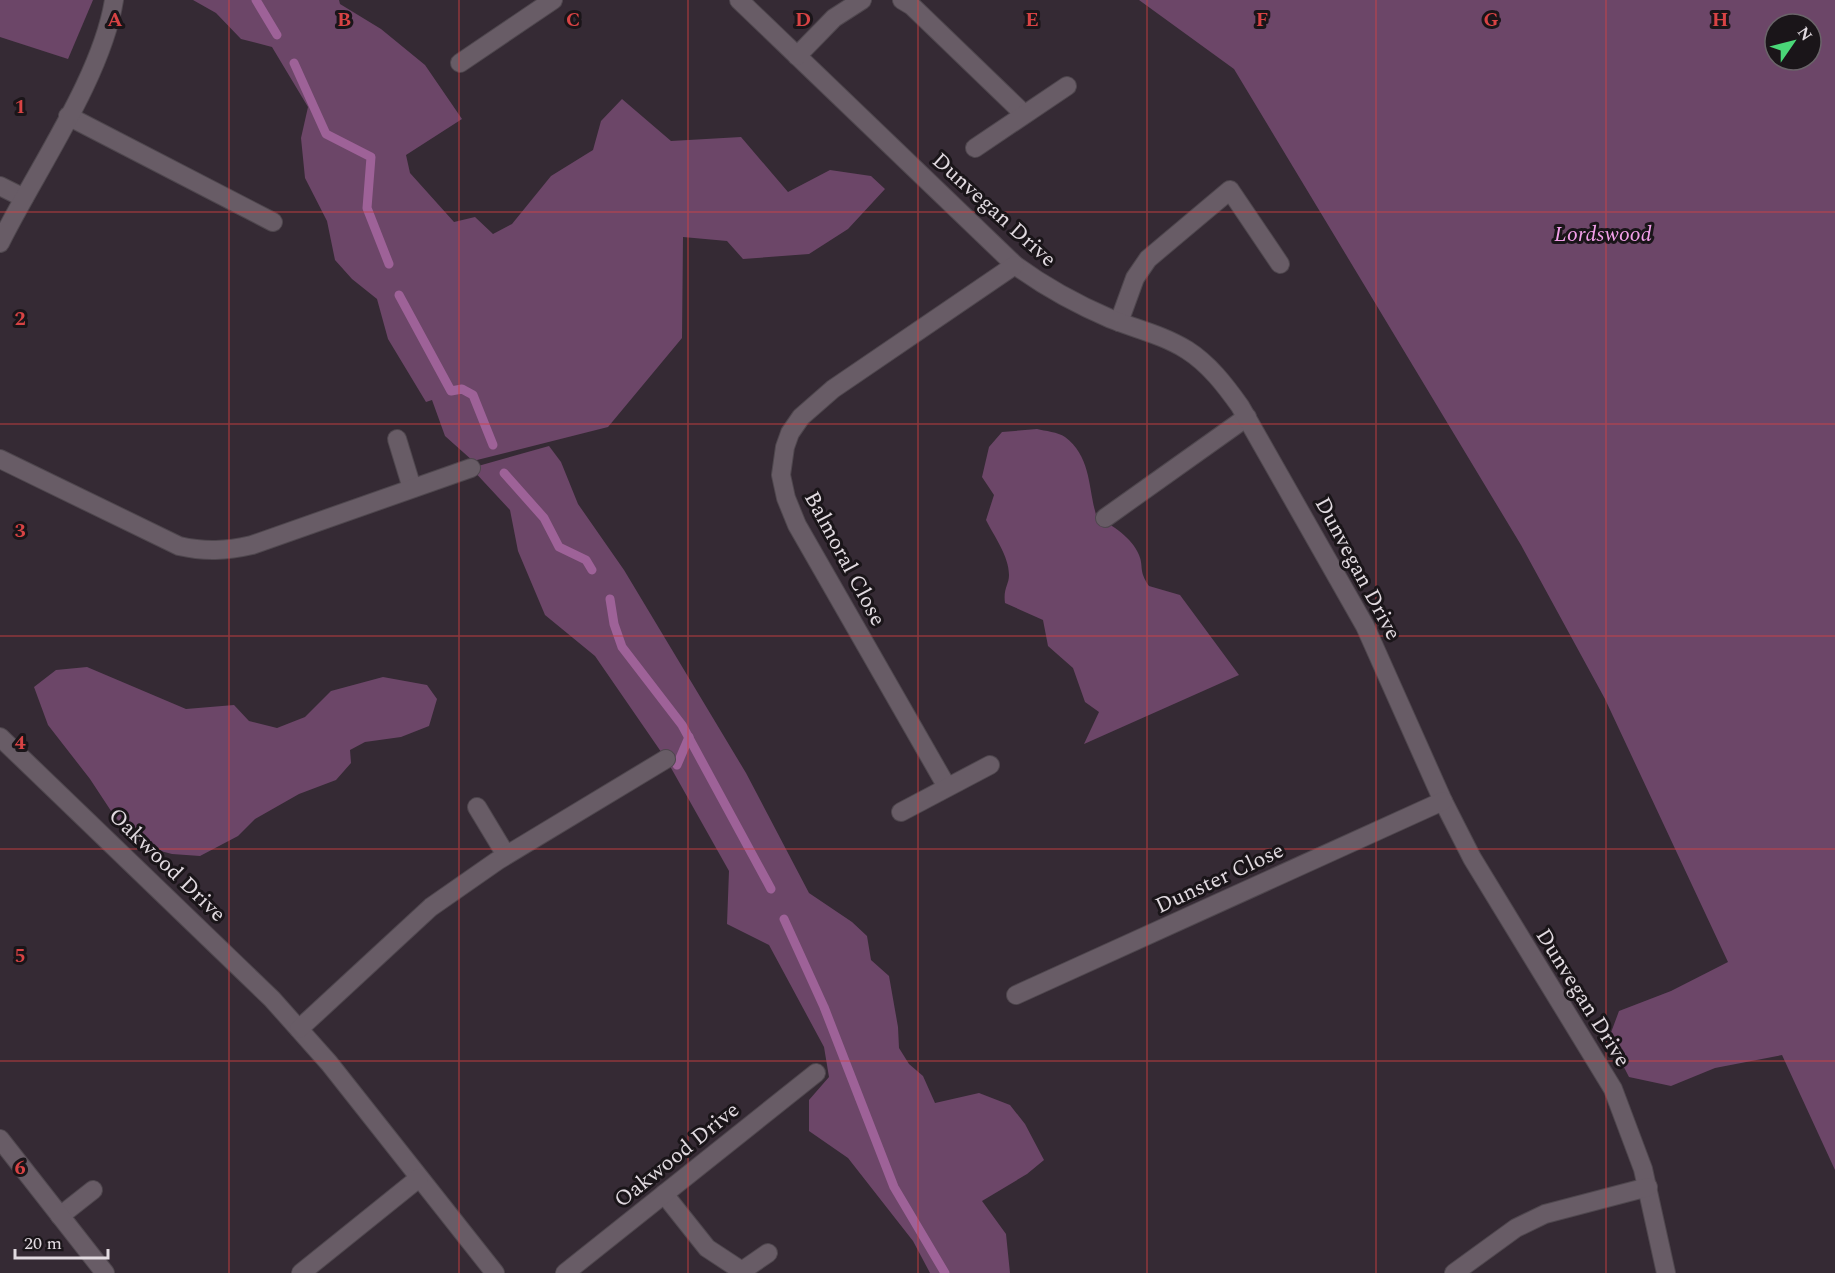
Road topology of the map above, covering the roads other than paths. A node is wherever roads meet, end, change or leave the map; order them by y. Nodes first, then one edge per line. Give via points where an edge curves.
1 (114, 0) edge
2 (553, 0) edge
3 (739, 0) edge
4 (862, 0) edge
5 (902, 0) edge
6 (797, 56) junction
7 (460, 63) dead end
8 (1067, 86) dead end
9 (1024, 114) junction
10 (68, 116) junction
11 (975, 148) dead end
12 (0, 186) edge
13 (24, 198) junction
14 (273, 222) dead end
15 (0, 243) edge
16 (1280, 264) dead end
17 (1015, 265) junction
18 (1119, 322) junction
19 (1247, 417) junction
20 (397, 439) dead end
21 (0, 459) edge
22 (471, 468) dead end
23 (412, 488) junction
24 (1106, 518) dead end
25 (0, 737) edge
26 (666, 759) dead end
27 (990, 765) dead end
28 (947, 787) junction
29 (1443, 801) junction
30 (477, 807) dead end
31 (901, 812) dead end
32 (506, 855) junction
33 (1016, 995) dead end
34 (299, 1029) junction
35 (816, 1074) dead end
36 (0, 1139) edge
37 (419, 1178) junction
38 (1648, 1187) junction
39 (93, 1190) dead end
40 (664, 1194) junction
41 (60, 1216) junction
42 (768, 1253) dead end
43 (105, 1273) edge
44 (301, 1273) edge
45 (495, 1273) edge
46 (566, 1273) edge
47 (1454, 1273) edge
48 (1666, 1273) edge

1 - 10 street via 101,47
2 - 7 street
3 - 6 street, Dunvegan Drive
4 - 6 street via 834,18
5 - 9 street
6 - 17 street, Dunvegan Drive
8 - 9 street, Dunvegan Drive
9 - 11 street, Dunvegan Drive
10 - 13 street
10 - 14 street
12 - 13 street
13 - 15 street
16 - 18 street via 1230,190 1148,259 1135,278
17 - 18 street, Dunvegan Drive via 1067,299
17 - 28 street, Balmoral Close via 816,402 790,433 781,474 797,525
18 - 19 street, Dunvegan Drive via 1165,338 1187,351 1224,384
19 - 24 street
19 - 29 street, Dunvegan Drive via 1365,626
20 - 23 street
21 - 23 street via 170,542 202,551 252,545
22 - 23 street
25 - 34 street, Oakwood Drive via 229,956
26 - 32 street
27 - 28 street
28 - 31 street
29 - 33 street, Dunster Close
29 - 38 street, Dunvegan Drive via 1472,858 1612,1089
30 - 32 street
32 - 34 street via 431,908
34 - 37 street, Oakwood Drive
35 - 40 street, Oakwood Drive
36 - 41 street
37 - 44 street
37 - 45 street, Oakwood Drive
38 - 47 street via 1545,1214 1516,1228
38 - 48 street, Dunvegan Drive
39 - 41 street
40 - 42 street via 707,1248 742,1271
40 - 46 street, Oakwood Drive
41 - 43 street

